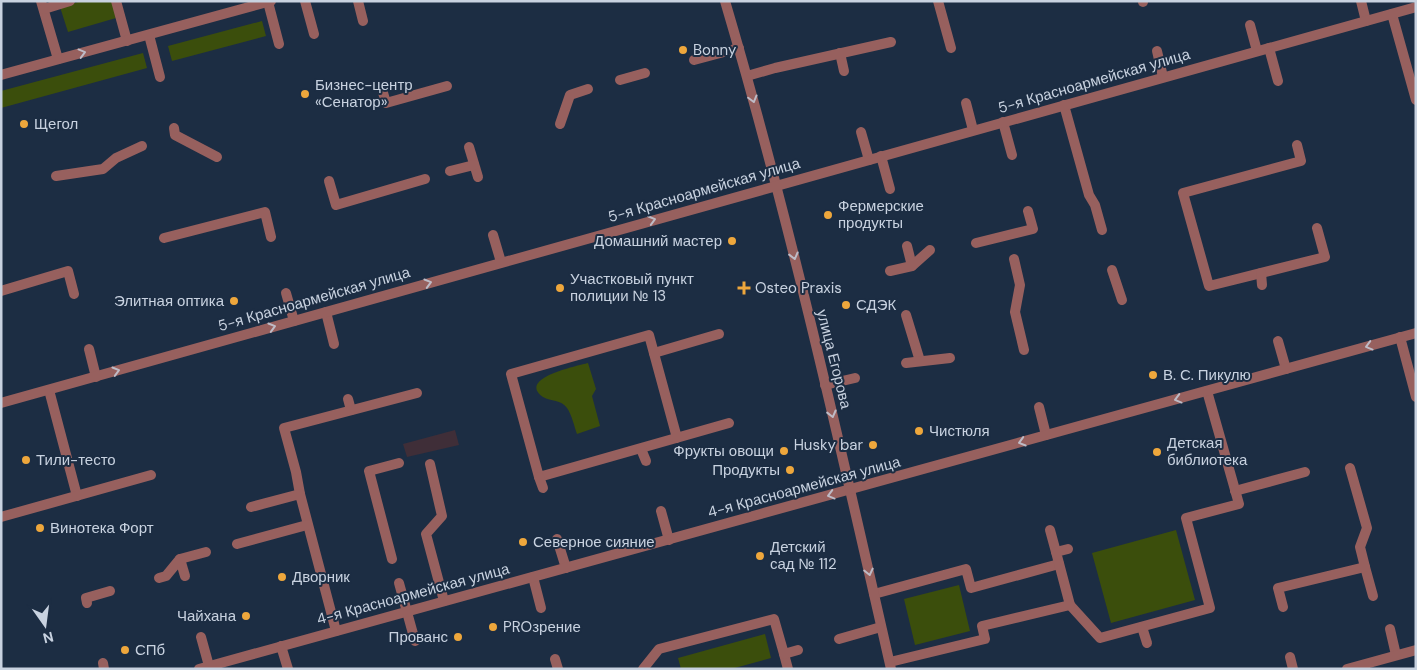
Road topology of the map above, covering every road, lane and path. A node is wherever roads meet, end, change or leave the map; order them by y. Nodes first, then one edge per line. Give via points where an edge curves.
1 (70, 1) edge
2 (116, 1) edge
3 (305, 1) edge
4 (358, 1) edge
5 (725, 1) edge
6 (938, 1) edge
7 (1361, 1) edge
8 (269, 2) edge
9 (42, 5) edge
10 (236, 6) edge
11 (1416, 7) edge
12 (1392, 14) junction
13 (363, 21) dead end
14 (1366, 21) junction
15 (1250, 25) dead end
16 (314, 34) dead end
17 (149, 35) junction
18 (127, 41) junction
19 (891, 42) dead end
20 (279, 44) dead end
21 (739, 48) junction
22 (951, 48) dead end
23 (1269, 48) junction
24 (1157, 51) dead end
25 (1257, 51) junction
26 (840, 53) junction
27 (58, 59) junction
28 (694, 60) dead end
29 (844, 71) dead end
30 (646, 73) dead end
31 (1, 75) edge
32 (747, 76) junction
33 (160, 77) dead end
34 (1164, 77) junction
35 (620, 80) dead end
36 (1278, 81) dead end
37 (447, 86) dead end
38 (382, 89) dead end
39 (588, 89) dead end
40 (1416, 100) edge
41 (966, 103) dead end
42 (1064, 105) junction
43 (1003, 122) junction
44 (560, 124) dead end
45 (174, 128) dead end
46 (973, 130) junction
47 (861, 132) dead end
48 (1297, 145) dead end
49 (142, 146) dead end
50 (469, 147) dead end
51 (1012, 155) dead end
52 (217, 156) dead end
53 (881, 156) junction
54 (869, 160) junction
55 (474, 165) junction
56 (450, 171) dead end
57 (56, 176) dead end
58 (478, 177) dead end
59 (425, 179) dead end
60 (329, 181) dead end
61 (776, 185) junction
62 (890, 189) dead end
63 (1028, 211) dead end
64 (1317, 228) dead end
65 (1102, 230) dead end
66 (493, 235) dead end
67 (271, 237) dead end
68 (164, 238) dead end
69 (976, 243) dead end
70 (907, 246) dead end
71 (930, 250) dead end
72 (1014, 259) dead end
73 (501, 262) junction
74 (912, 266) junction
75 (1112, 270) dead end
76 (890, 271) dead end
77 (1261, 273) junction
78 (1262, 285) dead end
79 (1, 291) edge
80 (74, 294) dead end
81 (286, 294) dead end
82 (1122, 300) dead end
83 (326, 312) junction
84 (906, 315) dead end
85 (294, 321) junction
86 (1416, 333) edge
87 (719, 334) dead end
88 (1400, 337) junction
89 (1278, 341) dead end
90 (334, 344) dead end
91 (89, 349) dead end
92 (1024, 350) dead end
93 (654, 353) junction
94 (950, 358) dead end
95 (920, 362) junction
96 (906, 363) dead end
97 (1286, 369) junction
98 (96, 376) junction
99 (855, 378) dead end
100 (825, 385) junction
101 (49, 390) junction
102 (1207, 391) junction
103 (417, 393) dead end
104 (1416, 397) edge
105 (348, 399) dead end
106 (1, 403) edge
107 (1039, 407) dead end
108 (351, 410) junction
109 (729, 423) dead end
110 (1046, 435) junction
111 (677, 438) junction
112 (641, 449) junction
113 (646, 461) dead end
114 (399, 463) dead end
115 (430, 464) dead end
116 (1350, 468) dead end
117 (1305, 472) dead end
118 (151, 475) dead end
119 (540, 477) junction
120 (543, 488) dead end
121 (850, 489) junction
122 (1235, 491) junction
123 (300, 494) junction
124 (77, 496) junction
125 (252, 507) dead end
126 (661, 511) dead end
127 (1, 516) edge
128 (307, 525) junction
129 (1050, 530) dead end
130 (558, 539) dead end
131 (669, 540) junction
132 (236, 544) dead end
133 (1068, 549) dead end
134 (206, 552) dead end
135 (1056, 552) junction
136 (180, 559) junction
137 (392, 559) dead end
138 (1059, 564) junction
139 (1365, 567) junction
140 (566, 568) junction
141 (184, 576) dead end
142 (533, 577) junction
143 (160, 578) dead end
144 (399, 583) dead end
145 (110, 591) dead end
146 (874, 594) junction
147 (1373, 596) dead end
148 (444, 601) junction
149 (87, 603) dead end
150 (1070, 605) junction
151 (1284, 607) dead end
152 (541, 608) dead end
153 (407, 611) junction
154 (1142, 627) junction
155 (881, 628) junction
156 (1390, 629) dead end
157 (336, 631) junction
158 (201, 637) dead end
159 (839, 638) dead end
160 (415, 641) dead end
161 (1147, 643) dead end
162 (282, 646) junction
163 (798, 650) dead end
164 (1416, 650) edge
165 (784, 654) junction
166 (1396, 655) junction
167 (1290, 656) dead end
168 (890, 666) edge
169 (204, 667) edge
170 (288, 669) edge
171 (643, 669) edge
172 (788, 669) edge
173 (1293, 669) edge
174 (1346, 669) edge

1 - 9 street
2 - 18 street
3 - 16 street
4 - 13 street
5 - 21 street, улица Егорова
6 - 22 street
7 - 14 street
8 - 10 street
8 - 20 street
9 - 27 street
10 - 17 street
11 - 12 street, 5-я Красноармейская улица
12 - 14 street, 5-я Красноармейская улица
12 - 40 street
14 - 23 street, 5-я Красноармейская улица
15 - 25 street
17 - 18 street
17 - 33 street
27 -> 18 street
19 - 26 street
21 - 28 street
21 - 32 street, улица Егорова
23 - 25 street, 5-я Красноармейская улица
23 - 36 street
24 - 34 street
25 - 34 street, 5-я Красноармейская улица
26 - 29 street
26 - 32 street
27 - 31 street
30 - 35 street
32 -> 61 street, улица Егорова
34 - 42 street, 5-я Красноармейская улица
37 - 38 street via 386,102
39 - 44 street via 570,94
41 - 46 street
42 - 43 street, 5-я Красноармейская улица
42 - 65 street
43 - 46 street, 5-я Красноармейская улица
43 - 51 street
45 - 52 street via 175,135
46 - 53 street, 5-я Красноармейская улица
47 - 54 street
48 - 77 street via 1302,161 1183,193 1208,286
49 - 57 street via 116,158 103,169
50 - 55 street
53 - 54 street, 5-я Красноармейская улица
53 - 62 street
54 - 61 street, 5-я Красноармейская улица
55 - 56 street
55 - 58 street
59 - 60 street via 336,205
73 -> 61 street, 5-я Красноармейская улица
61 -> 100 street, улица Егорова
63 - 69 street via 1033,229
64 - 77 street via 1325,256
66 - 73 street
67 - 68 street via 265,212
70 - 74 street
71 - 74 street
72 - 92 street via 1020,285 1014,312
83 -> 73 street, 5-я Красноармейская улица
74 - 76 street
75 - 82 street
77 - 78 street
79 - 80 street via 68,271
81 - 85 street
83 - 85 street, 5-я Красноармейская улица
83 - 90 street
84 - 95 street
98 -> 85 street, 5-я Красноармейская улица
86 - 88 street, 4-я Красноармейская улица
87 - 93 street
88 -> 97 street, 4-я Красноармейская улица
88 - 104 street
89 - 97 street
91 - 98 street
93 - 111 street
93 - 119 street via 649,335 511,374
94 - 95 street
95 - 96 street
97 - 102 street, 4-я Красноармейская улица
98 - 101 street, 5-я Красноармейская улица
99 - 100 street
100 -> 121 street, улица Егорова
101 - 106 street, 5-я Красноармейская улица
101 - 124 street
102 -> 110 street, 4-я Красноармейская улица
102 - 122 street
103 - 108 street
105 - 108 street
107 - 110 street
108 - 123 street via 284,428
109 - 111 street
110 -> 121 street, 4-я Красноармейская улица
111 - 112 street
112 - 113 street
112 - 119 street
114 - 137 street via 369,471
115 - 148 street via 442,516 426,534
116 - 139 street via 1367,528 1360,547
117 - 122 street
118 - 124 street
119 - 120 street
121 -> 131 street, 4-я Красноармейская улица
121 -> 146 street, улица Егорова
122 - 154 street via 1239,504 1186,518 1210,608
123 - 125 street
123 - 128 street
124 - 127 street
126 - 131 street
128 - 132 street
128 - 157 street
129 - 135 street
130 - 140 street
131 - 140 street, 4-я Красноармейская улица
133 - 135 street
134 - 136 street
135 - 138 street
136 - 141 street
136 - 143 street via 166,576
138 - 146 street via 971,588 966,570
138 - 150 street
139 - 147 street
139 - 151 street via 1278,588
140 - 142 street, 4-я Красноармейская улица
142 - 148 street, 4-я Красноармейская улица
142 - 152 street
144 - 153 street
145 - 149 street via 86,598
146 - 155 street, улица Егорова
148 - 153 street, 4-я Красноармейская улица
150 - 154 street via 1100,638
150 - 168 street via 982,626 985,639
153 - 157 street, 4-я Красноармейская улица
153 - 160 street
154 - 161 street
155 - 159 street
155 - 168 street, улица Егорова
156 - 166 street
157 - 162 street, 4-я Красноармейская улица
158 - 169 street
162 - 169 street, 4-я Красноармейская улица
162 - 170 street
163 - 165 street
164 - 166 street
165 - 171 street via 774,618 660,649
165 - 172 street
166 - 174 street
167 - 173 street

